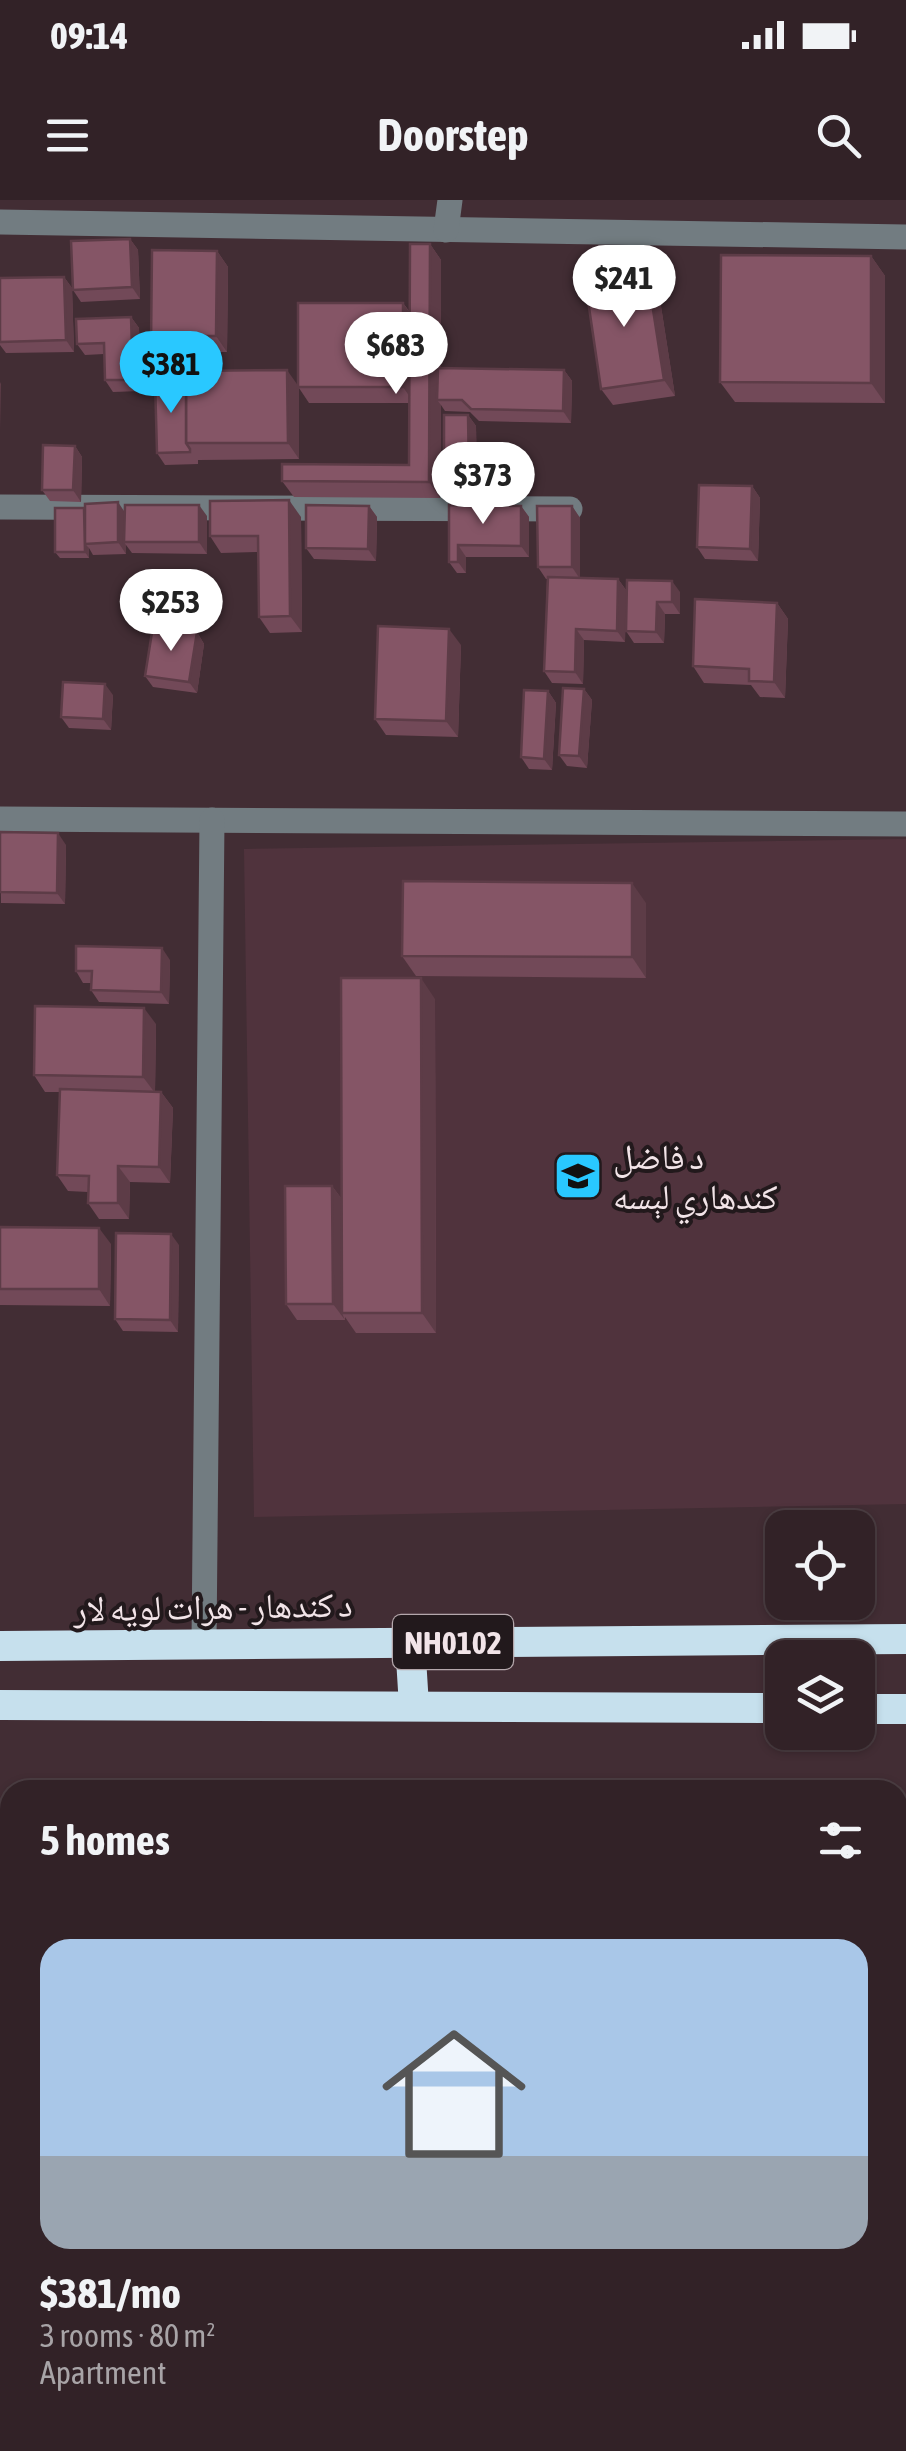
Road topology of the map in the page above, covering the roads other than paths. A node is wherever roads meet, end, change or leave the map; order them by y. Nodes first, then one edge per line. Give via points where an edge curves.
1 (450, 200) edge
2 (176, 212) edge
3 (0, 222) edge
4 (446, 230) junction
5 (906, 237) edge
6 (0, 507) edge
7 (570, 509) edge
8 (0, 819) edge
9 (212, 820) junction
10 (906, 824) edge
11 (906, 1639) edge
12 (410, 1642) junction
13 (204, 1643) junction
14 (0, 1646) edge
15 (0, 1706) edge
16 (414, 1706) junction
17 (765, 1708) edge
18 (875, 1709) edge
19 (906, 1709) edge

1 - 4 street
2 - 3 street
2 - 4 street
4 - 5 street
6 - 7 street
8 - 9 street
9 - 10 street
9 - 13 street
11 - 12 highway, د کندهار - هرات لويه لار / NH0102
12 - 13 highway, د کندهار - هرات لويه لار / NH0102
12 - 16 highway
13 - 14 highway, د کندهار - هرات لويه لار / NH0102
15 - 16 highway, NH0102
16 - 17 highway, NH0102
18 - 19 highway

